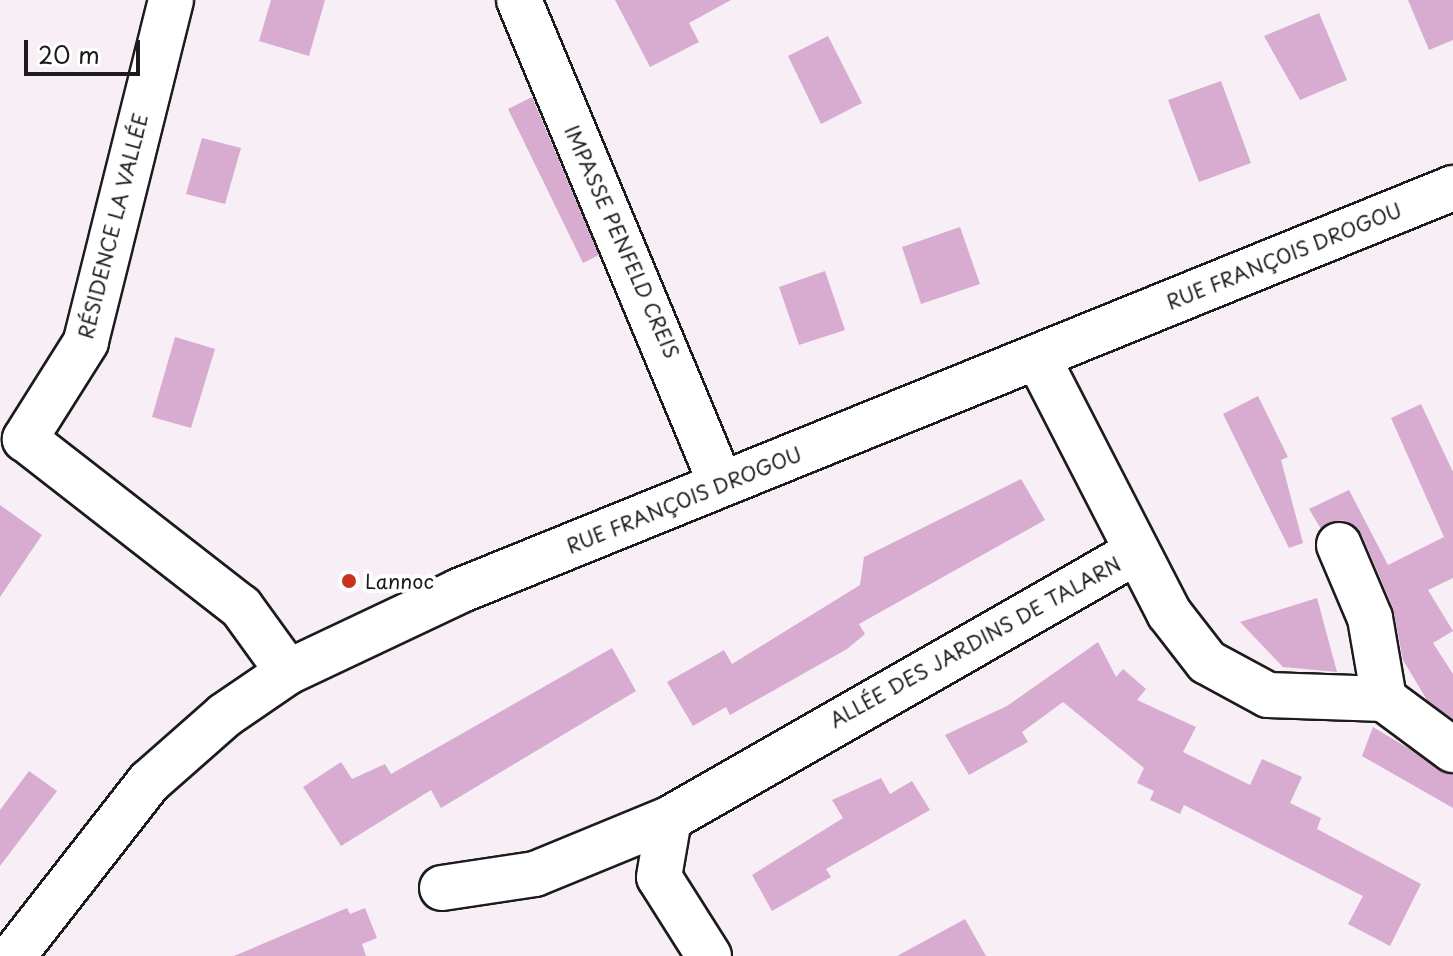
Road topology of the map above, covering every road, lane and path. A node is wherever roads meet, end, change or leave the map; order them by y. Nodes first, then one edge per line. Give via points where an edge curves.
1 (171, 0) edge
2 (519, 0) edge
3 (1453, 188) edge
4 (1038, 358) junction
5 (12, 432) edge
6 (721, 484) junction
7 (1339, 545) dead end
8 (1136, 552) junction
9 (288, 672) junction
10 (1384, 699) junction
11 (1453, 750) edge
12 (669, 819) junction
13 (442, 888) dead end
14 (13, 956) edge
15 (709, 956) edge

1 - 5 street, RÉSIDENCE LA VALLÉE via 86,342
2 - 6 street, IMPASSE PENFELD CREIS
3 - 4 street, RUE FRANÇOIS DROGOU
4 - 6 street, RUE FRANÇOIS DROGOU
4 - 8 street, ALLÉE DES JARDINS DE TALARN
5 - 9 street, RÉSIDENCE LA VALLÉE via 241,607
6 - 9 street, RUE FRANÇOIS DROGOU via 459,591
7 - 10 street via 1370,618
8 - 10 street via 1169,613 1207,662 1268,695
8 - 12 street, ALLÉE DES JARDINS DE TALARN
9 - 14 street, RUE FRANÇOIS DROGOU via 225,715 149,782
10 - 11 street
12 - 13 street, ALLÉE DES JARDINS DE TALARN via 535,874
12 - 15 street via 659,877

